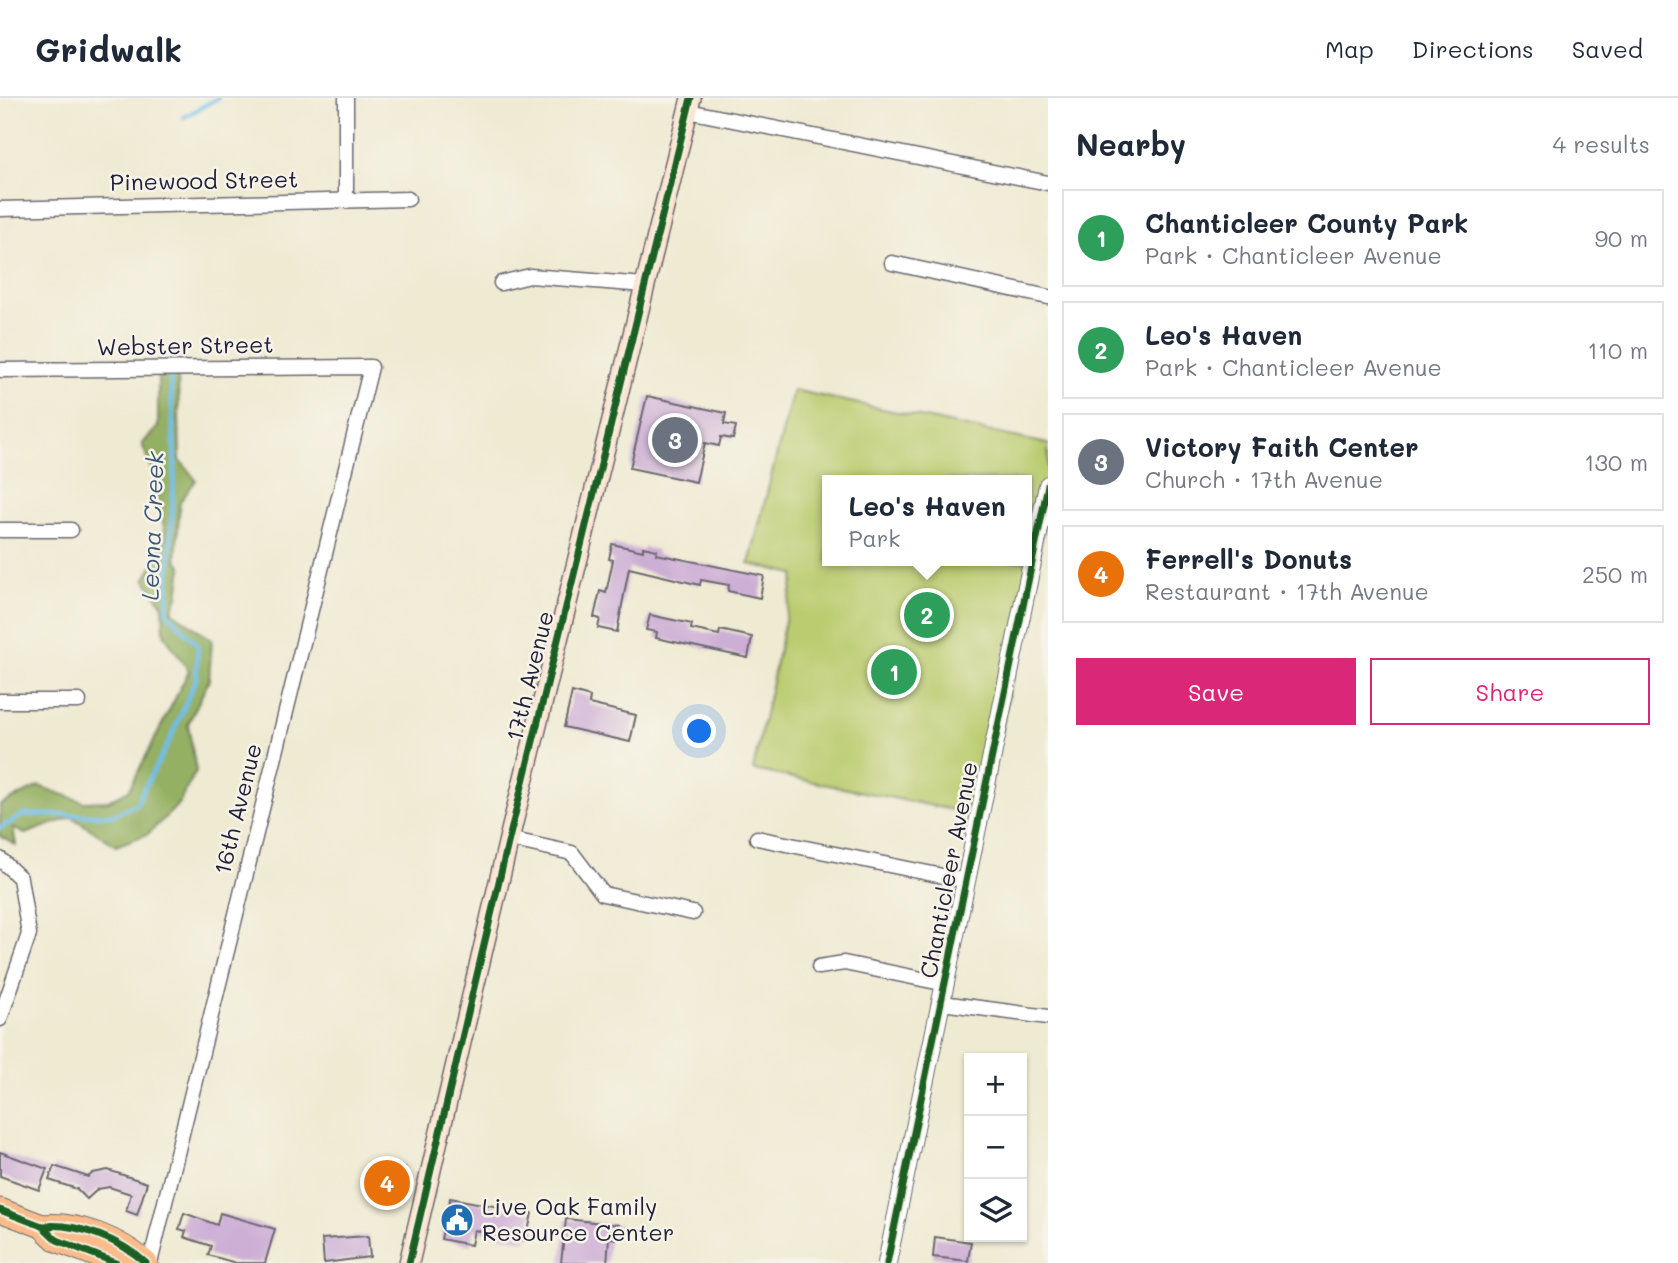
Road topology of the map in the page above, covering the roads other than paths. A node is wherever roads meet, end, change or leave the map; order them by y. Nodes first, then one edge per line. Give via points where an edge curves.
1 (346, 98) edge
2 (689, 105) edge
3 (1048, 183) edge
4 (408, 199) dead end
5 (346, 201) junction
6 (0, 209) edge
7 (892, 263) dead end
8 (501, 283) dead end
9 (645, 285) junction
10 (1048, 297) edge
11 (371, 367) joint
12 (0, 370) edge
13 (1048, 485) edge
14 (1045, 511) edge
15 (0, 530) edge
16 (71, 530) dead end
17 (0, 701) edge
18 (79, 701) dead end
19 (757, 838) dead end
20 (509, 839) junction
21 (0, 859) edge
22 (967, 881) junction
23 (693, 914) dead end
24 (819, 967) dead end
25 (6, 984) edge
26 (946, 984) junction
27 (942, 1003) junction
28 (1048, 1017) edge
29 (0, 1019) edge
30 (0, 1210) edge
31 (42, 1226) junction
32 (116, 1263) edge
33 (148, 1263) edge
34 (409, 1263) edge
35 (887, 1263) edge

1 - 5 street
2 - 3 street
2 - 9 main road, 17th Avenue
4 - 5 street, Pinewood Street
5 - 6 street, Pinewood Street
7 - 10 street
8 - 9 street via 530,276
9 - 20 main road, 17th Avenue
11 - 12 street, Webster Street
11 - 33 street, 16th Avenue
13 - 14 street, Chanticleer Avenue
14 - 22 street, Chanticleer Avenue
15 - 16 street
17 - 18 street
19 - 22 street
20 - 23 street via 572,853 603,894
20 - 34 main road, 17th Avenue
21 - 25 street via 20,878 29,934
22 - 26 street, Chanticleer Avenue
24 - 26 street via 844,963
25 - 29 street
26 - 27 street, Chanticleer Avenue
27 - 28 street
27 - 35 street, Chanticleer Avenue
30 - 31 main road
31 - 32 main road via 57,1240
31 - 33 main road via 64,1224 129,1248

